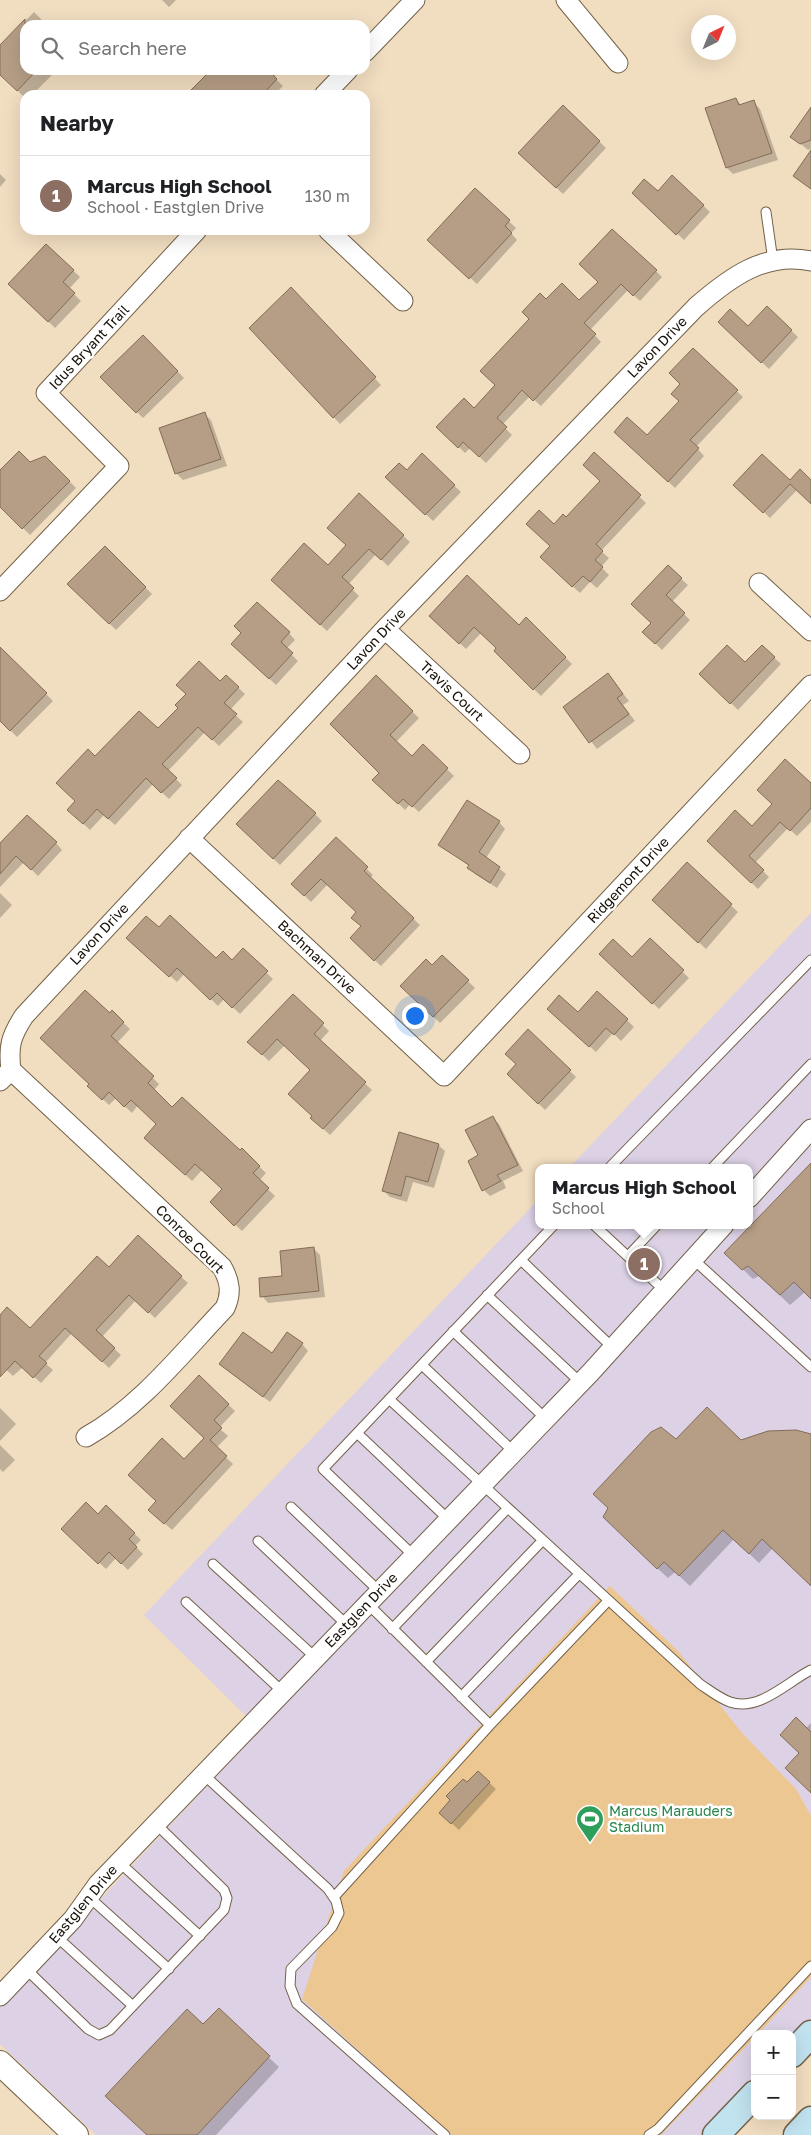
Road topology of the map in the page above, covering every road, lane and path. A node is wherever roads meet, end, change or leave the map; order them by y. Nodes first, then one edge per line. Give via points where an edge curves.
1 (415, 0) edge
2 (566, 0) edge
3 (370, 47) edge
4 (618, 63) dead end
5 (343, 75) edge
6 (329, 90) edge
7 (766, 212) dead end
8 (192, 235) edge
9 (333, 235) edge
10 (773, 261) junction
11 (811, 261) edge
12 (403, 301) dead end
13 (759, 583) dead end
14 (0, 591) edge
15 (385, 629) junction
16 (811, 631) edge
17 (811, 685) edge
18 (520, 754) dead end
19 (189, 838) junction
20 (811, 960) edge
21 (811, 1064) edge
22 (5, 1076) edge
23 (444, 1076) joint
24 (811, 1129) edge
25 (613, 1164) edge
26 (716, 1164) edge
27 (753, 1194) edge
28 (550, 1229) edge
29 (598, 1229) edge
30 (653, 1229) edge
31 (720, 1229) edge
32 (628, 1256) junction
33 (693, 1259) junction
34 (521, 1260) junction
35 (665, 1291) junction
36 (488, 1295) junction
37 (453, 1331) junction
38 (613, 1348) junction
39 (422, 1365) junction
40 (811, 1367) edge
41 (581, 1383) junction
42 (389, 1399) junction
43 (546, 1419) junction
44 (357, 1433) junction
45 (86, 1437) dead end
46 (514, 1452) junction
47 (482, 1486) junction
48 (291, 1507) dead end
49 (508, 1509) junction
50 (449, 1520) junction
51 (258, 1541) dead end
52 (542, 1541) junction
53 (414, 1556) junction
54 (213, 1564) dead end
55 (579, 1574) junction
56 (374, 1598) junction
57 (608, 1601) junction
58 (186, 1602) dead end
59 (347, 1625) junction
60 (392, 1629) junction
61 (316, 1658) junction
62 (426, 1662) junction
63 (811, 1670) edge
64 (283, 1692) junction
65 (461, 1697) junction
66 (490, 1725) junction
67 (204, 1774) junction
68 (156, 1824) junction
69 (119, 1862) junction
70 (89, 1897) junction
71 (334, 1897) junction
72 (200, 1936) junction
73 (56, 1937) junction
74 (811, 1966) edge
75 (26, 1969) junction
76 (168, 1969) junction
77 (0, 1996) edge
78 (132, 2006) junction
79 (811, 2034) edge
80 (796, 2050) edge
81 (0, 2063) edge
82 (751, 2099) edge
83 (811, 2120) edge
84 (726, 2132) edge
85 (76, 2135) edge
86 (445, 2135) edge
87 (649, 2135) edge
88 (797, 2135) edge

1 - 3 street
2 - 4 street
5 - 6 street
7 - 10 lane
8 - 14 street, Idus Bryant Trail via 46,393 119,466
9 - 12 street
10 - 11 street, Lavon Drive
10 - 15 street, Lavon Drive via 741,272 696,307
13 - 16 street
15 - 18 street, Travis Court
15 - 19 street, Lavon Drive
17 - 23 street, Ridgemont Drive
19 - 22 street, Lavon Drive via 24,1016 11,1035
19 - 23 street, Bachman Drive
20 - 25 lane
21 - 26 lane
22 - 45 street, Conroe Court via 222,1267 227,1276 230,1298 225,1308 141,1397 105,1427
24 - 27 street
28 - 34 lane
29 - 32 lane
30 - 32 lane
31 - 33 street, Eastglen Drive
32 - 35 lane
33 - 35 street, Eastglen Drive
33 - 40 lane
34 - 36 lane
34 - 38 lane
35 - 38 street, Eastglen Drive
36 - 37 lane
36 - 41 lane
37 - 39 lane
37 - 43 lane
38 - 41 street, Eastglen Drive
39 - 42 lane
39 - 46 lane
41 - 43 street, Eastglen Drive
42 - 44 lane
42 - 47 lane
43 - 46 street, Eastglen Drive
44 - 50 lane
44 - 53 lane via 323,1469
46 - 47 street, Eastglen Drive
47 - 49 lane
47 - 50 street, Eastglen Drive
48 - 56 lane
49 - 52 lane
49 - 60 lane
50 - 53 street, Eastglen Drive
51 - 59 lane
52 - 55 lane
52 - 62 lane
53 - 56 street, Eastglen Drive
54 - 61 lane
55 - 57 lane
55 - 65 lane
56 - 59 street, Eastglen Drive
56 - 60 lane
57 - 63 lane via 700,1684 730,1701 743,1704 761,1700
57 - 66 lane
58 - 64 lane
59 - 61 street, Eastglen Drive
60 - 62 lane
61 - 64 street, Eastglen Drive
62 - 65 lane
64 - 67 street, Eastglen Drive
65 - 66 lane
66 - 71 lane
67 - 68 street, Eastglen Drive
67 - 71 lane
68 - 69 street, Eastglen Drive
68 - 72 lane via 224,1890 227,1898 224,1910
69 - 70 street, Eastglen Drive
69 - 72 lane
70 - 73 street, Eastglen Drive
70 - 76 lane
71 - 86 lane via 339,1913 332,1927 291,1969 290,1986 297,2004
72 - 76 lane
73 - 75 street, Eastglen Drive
73 - 78 lane
74 - 87 lane
75 - 77 street, Eastglen Drive
75 - 78 lane via 88,2029 99,2035 110,2030
76 - 78 lane
79 - 80 main road
81 - 85 street
82 - 84 main road
83 - 88 main road

